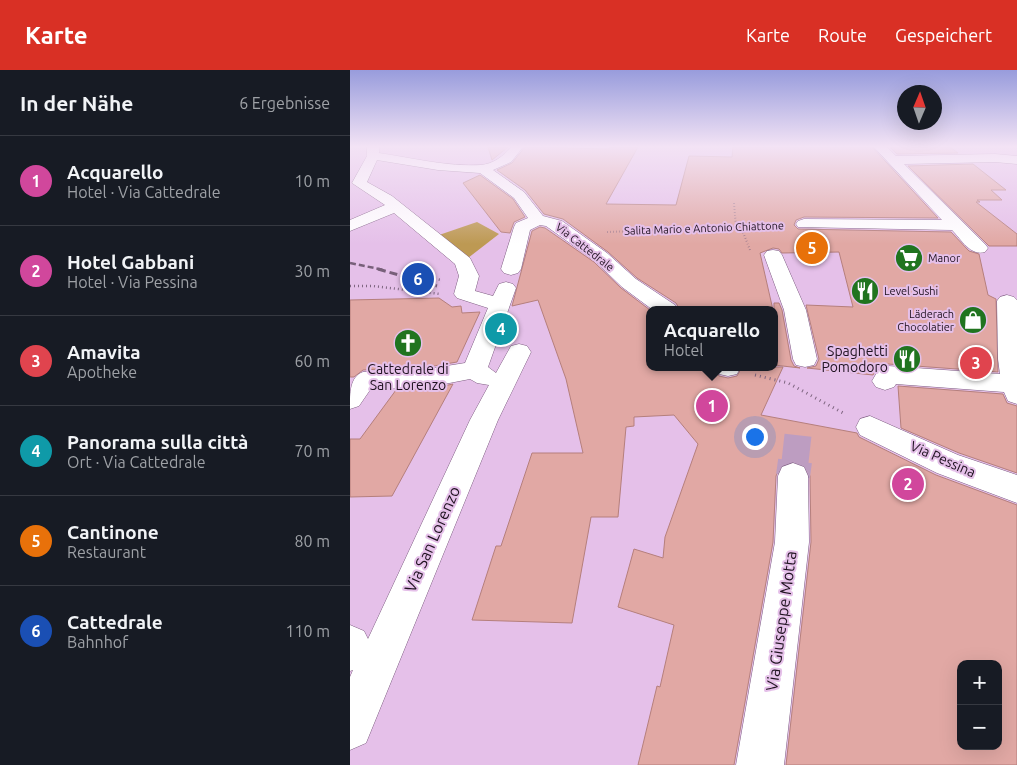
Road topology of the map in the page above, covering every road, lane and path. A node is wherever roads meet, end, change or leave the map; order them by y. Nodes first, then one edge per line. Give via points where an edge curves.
1 (361, 179) edge
2 (497, 179) edge
3 (913, 179) edge
4 (734, 203) dead end
5 (396, 206) junction
6 (538, 220) junction
7 (804, 224) joint
8 (958, 225) junction
9 (350, 226) edge
10 (736, 227) junction
11 (571, 235) junction
12 (979, 248) dead end
13 (773, 254) dead end
14 (507, 275) junction
15 (350, 286) edge
16 (441, 294) dead end
17 (1007, 301) dead end
18 (662, 306) edge
19 (519, 352) dead end
20 (805, 359) dead end
21 (740, 371) edge
22 (885, 381) dead end
23 (1016, 389) edge
24 (350, 399) edge
25 (870, 427) joint
26 (793, 476) tunnel mouth
27 (1017, 489) edge
28 (350, 645) edge
29 (350, 651) edge
30 (350, 727) edge
31 (760, 765) edge

1 - 5 street via 360,183
2 - 6 street via 519,195
3 - 8 street
4 - 10 path
5 - 9 street
5 - 14 street via 470,260 464,294
6 - 11 street, Via Cattedrale via 550,221
6 - 14 street, Via Cattedrale via 522,227
7 - 8 street, Salita Mario e Antonio Chiattone
7 - 10 path, Salita Mario e Antonio Chiattone
8 - 12 street
10 - 11 path, Salita Mario e Antonio Chiattone
11 - 18 street, Via Cattedrale
13 - 20 street via 795,310
14 - 24 street, Via Cattedrale via 480,374 363,381
15 - 16 path via 378,285 418,294
17 - 23 street via 1010,359
19 - 30 street, Via San Lorenzo via 484,420
21 - 25 path via 788,383
22 - 23 street via 888,375
25 - 27 street, Via Pessina via 948,464
26 - 31 street, Via Giuseppe Motta via 792,542
28 - 29 street

